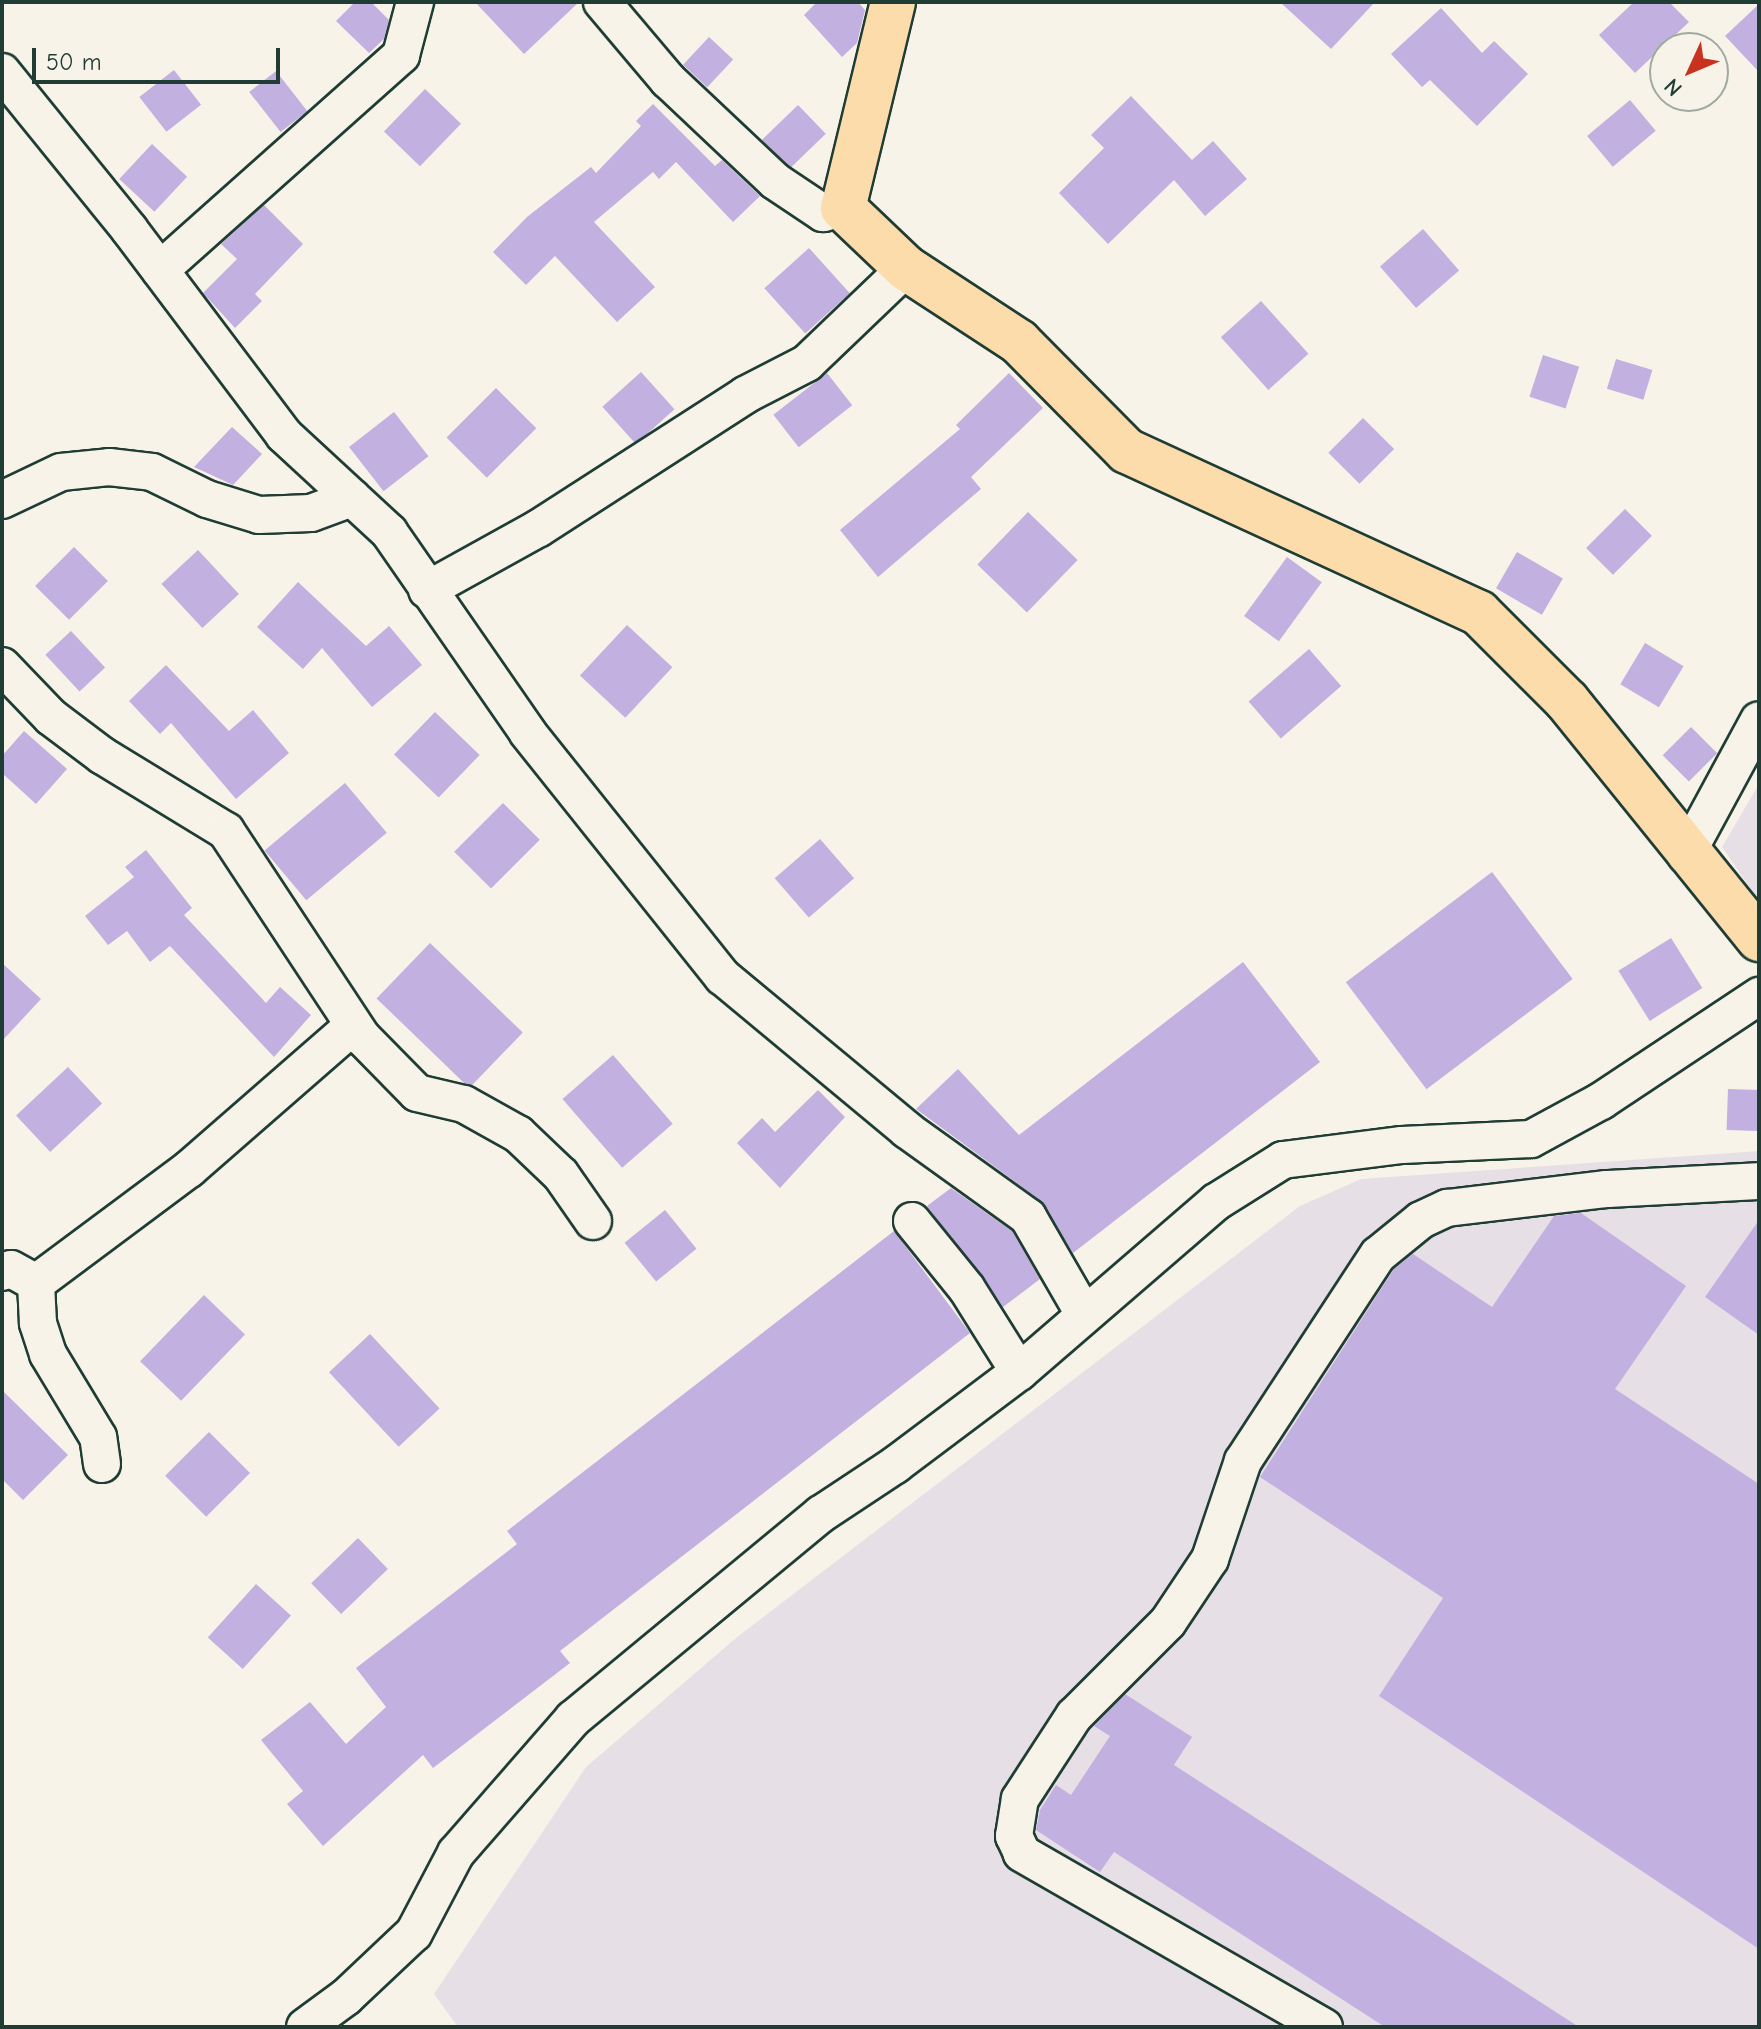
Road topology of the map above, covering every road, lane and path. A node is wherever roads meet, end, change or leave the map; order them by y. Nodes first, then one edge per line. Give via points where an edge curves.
1 (415, 2) edge
2 (602, 2) edge
3 (893, 2) edge
4 (2, 72) edge
5 (843, 208) junction
6 (906, 268) junction
7 (160, 270) junction
8 (352, 498) junction
9 (2, 500) edge
10 (427, 590) junction
11 (2, 666) edge
12 (1759, 720) edge
13 (1686, 855) junction
14 (1759, 939) edge
15 (1759, 996) edge
16 (353, 1026) junction
17 (1759, 1181) edge
18 (593, 1221) dead end
19 (912, 1221) dead end
20 (2, 1272) edge
21 (36, 1283) junction
22 (1084, 1314) junction
23 (1019, 1372) junction
24 (102, 1464) dead end
25 (305, 2027) edge
26 (1324, 2027) edge

1 - 7 street via 401,55
2 - 5 street via 668,80 775,181 823,213
3 - 5 main road
4 - 7 street
5 - 6 main road
6 - 10 street via 807,363 745,395 539,528
6 - 13 main road via 1019,342 1127,451 1479,613 1567,701
7 - 8 street via 284,435
8 - 9 street via 311,513 259,515 207,499 152,472 109,467 61,472
8 - 10 street via 389,532
10 - 22 street via 528,733 723,977 907,1130 1028,1217
11 - 16 street via 51,717 103,756 226,831
12 - 13 street
13 - 14 main road
15 - 22 street via 1601,1101 1531,1139 1402,1145 1283,1160 1216,1202
16 - 18 street via 417,1093 464,1104 518,1134 561,1175
16 - 21 street via 189,1169
17 - 26 street via 1607,1189 1447,1208 1421,1220 1378,1255 1243,1461 1210,1559 1168,1622 1074,1716 1025,1789 1014,1836 1022,1853
19 - 23 street via 967,1289
20 - 21 street via 11,1269
21 - 24 street via 38,1323 48,1354 98,1437
22 - 23 street
23 - 25 street via 821,1514 573,1719 456,1853 414,1933 346,1997

